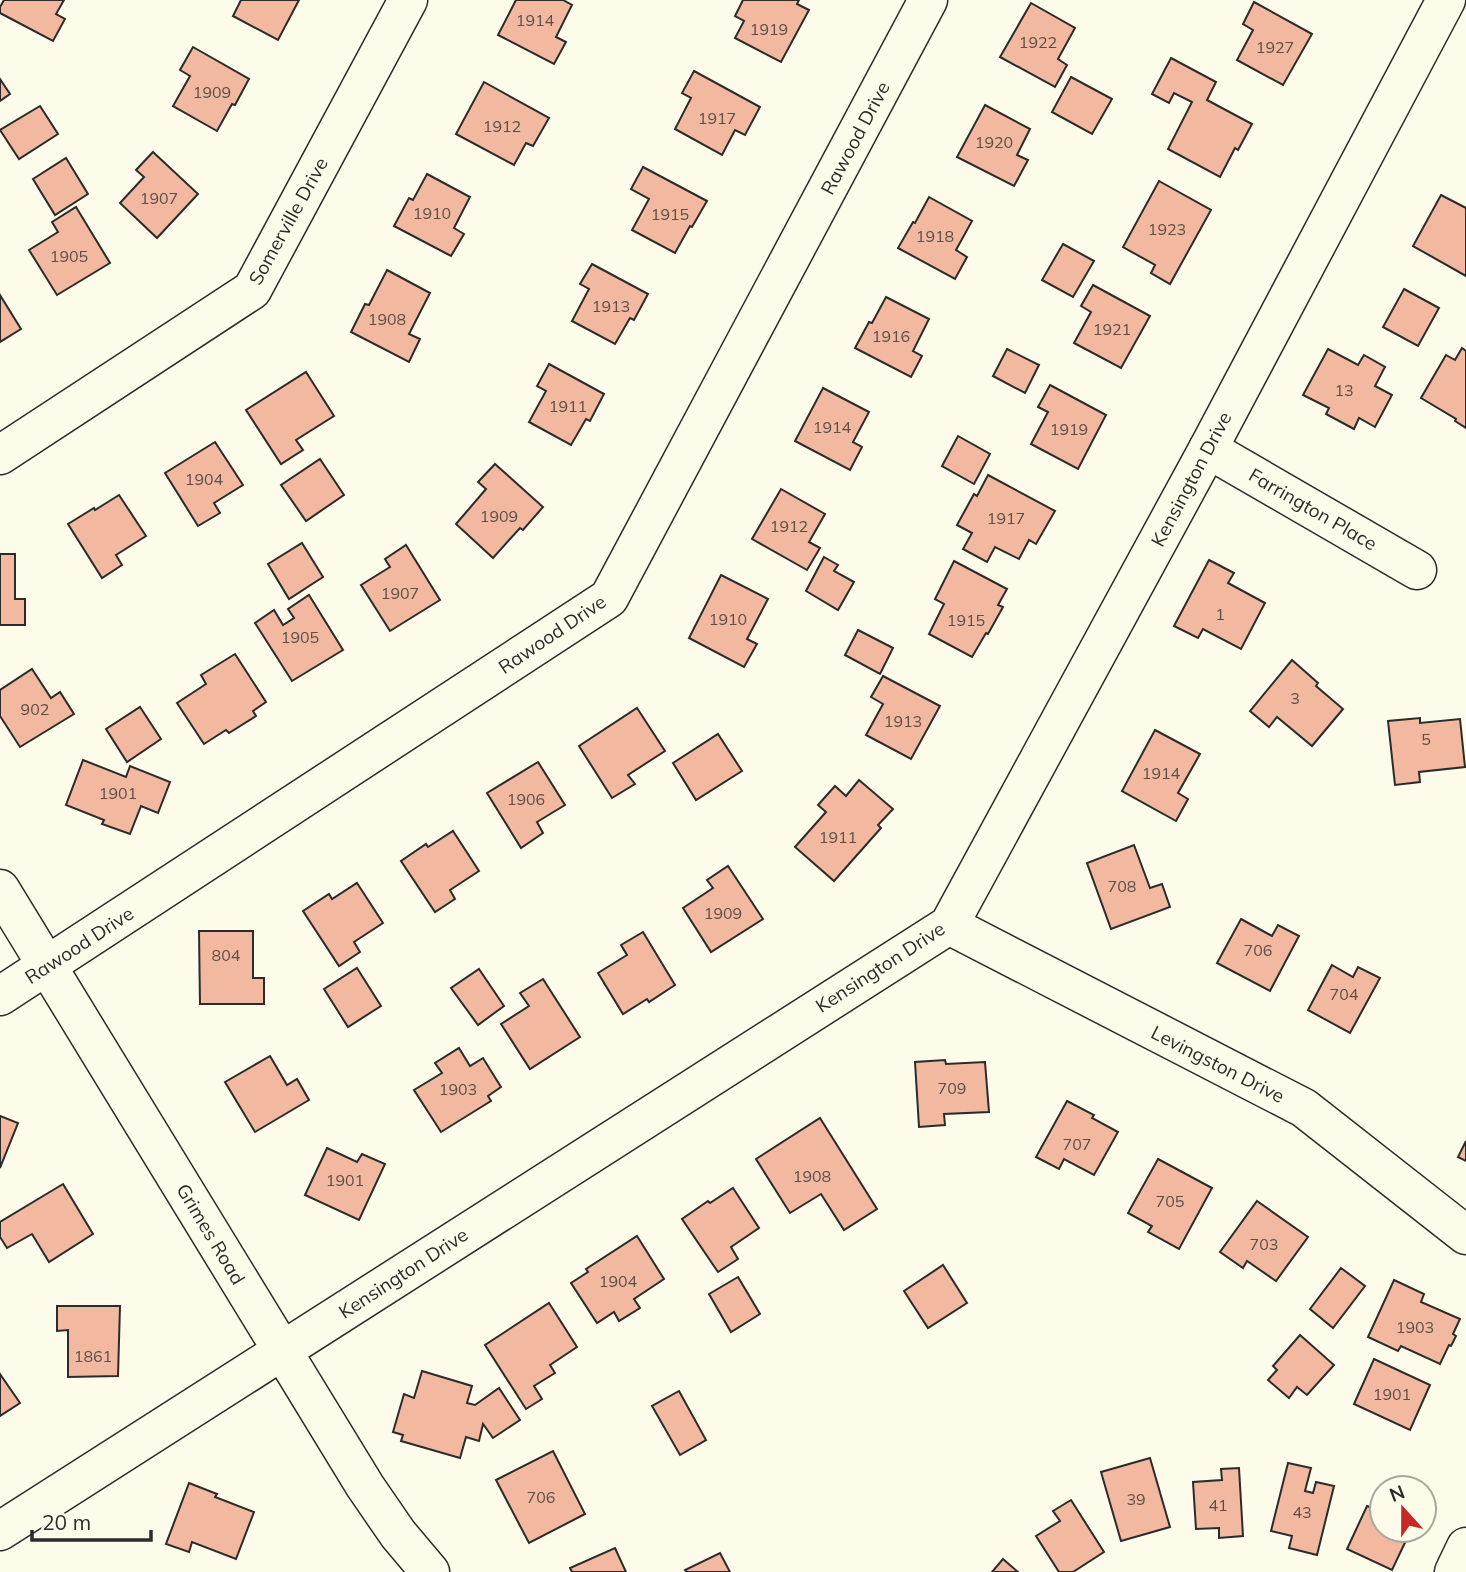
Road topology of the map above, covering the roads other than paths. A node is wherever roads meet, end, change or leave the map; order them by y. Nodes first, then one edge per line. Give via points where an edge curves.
1 (408, 0) edge
2 (928, 0) edge
3 (1446, 0) edge
4 (1208, 449) junction
5 (0, 455) edge
6 (1417, 570) dead end
7 (0, 888) edge
8 (949, 925) junction
9 (47, 966) junction
10 (0, 996) edge
11 (1466, 1235) edge
12 (282, 1350) junction
13 (0, 1531) edge
14 (1466, 1548) edge
15 (430, 1572) edge
16 (1454, 1572) edge

1 - 5 street, Somerville Drive via 252,290
2 - 9 street, Rawood Drive via 609,598
3 - 4 street, Kensington Drive
4 - 6 street, Farrington Place
4 - 8 street, Kensington Drive
7 - 9 street, Grimes Road
8 - 11 street, Levingston Drive via 1304,1108
8 - 12 street, Kensington Drive
9 - 10 street, Rawood Drive
9 - 12 street, Grimes Road
12 - 13 street, Kensington Drive
12 - 15 street, Grimes Road via 365,1486
14 - 16 street

